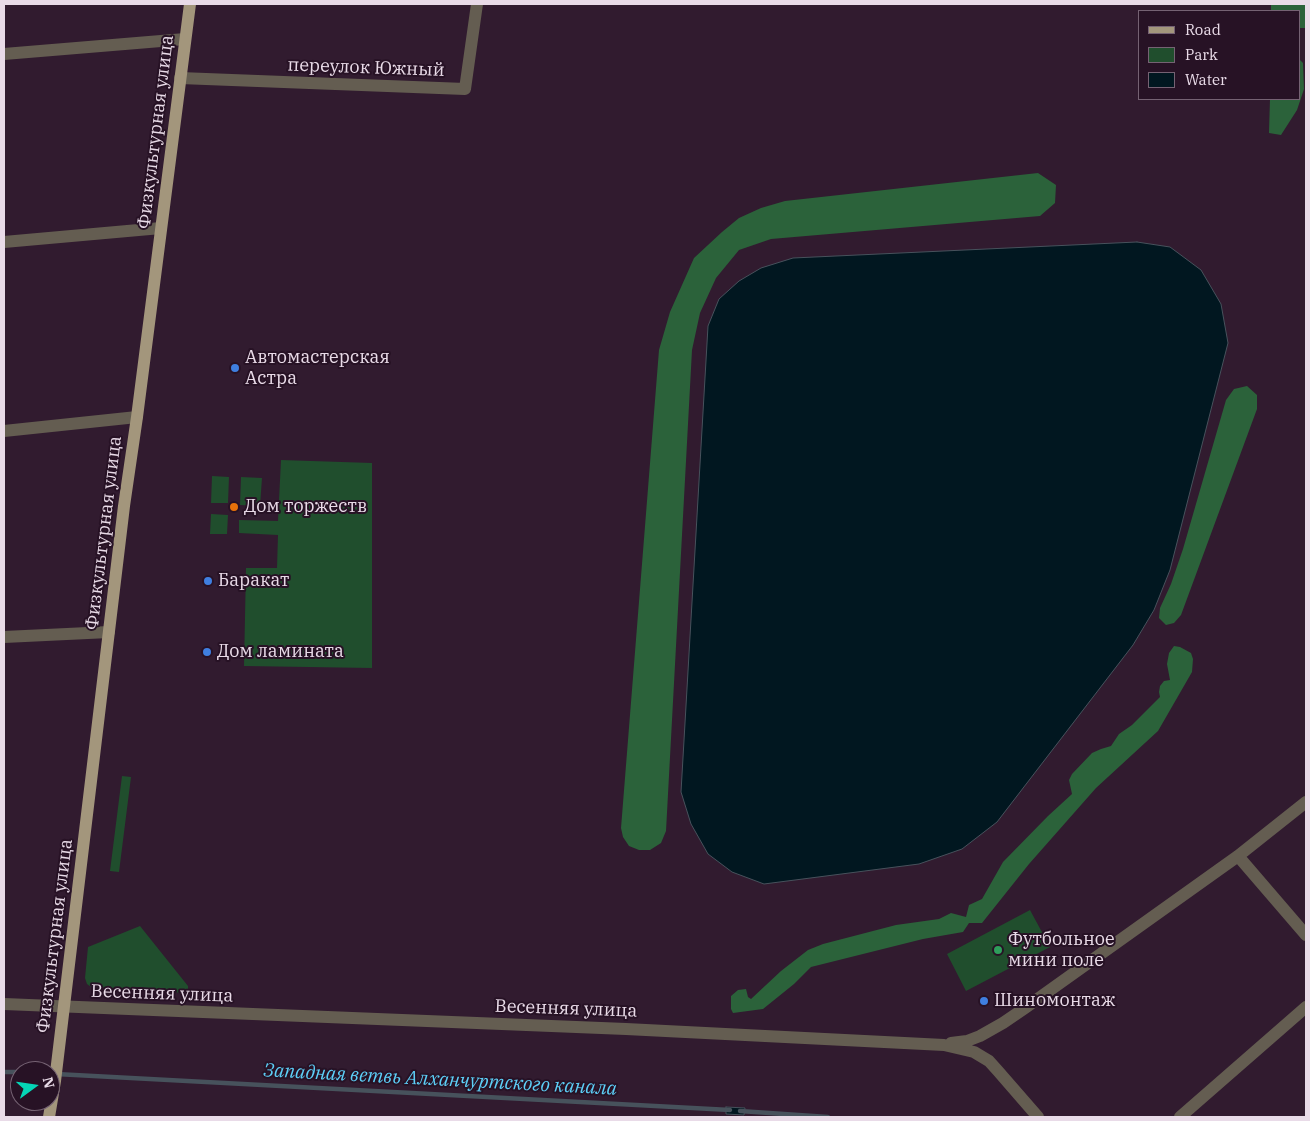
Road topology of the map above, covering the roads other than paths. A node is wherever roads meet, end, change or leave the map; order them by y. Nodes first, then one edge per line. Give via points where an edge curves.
1 (190, 4) edge
2 (478, 4) edge
3 (186, 39) junction
4 (4, 54) edge
5 (180, 78) junction
6 (161, 228) junction
7 (4, 242) edge
8 (137, 417) junction
9 (4, 431) edge
10 (109, 632) junction
11 (4, 637) edge
12 (1306, 802) edge
13 (1238, 856) junction
14 (1306, 935) edge
15 (4, 1004) edge
16 (64, 1007) junction
17 (1306, 1007) edge
18 (944, 1044) junction
19 (49, 1117) edge
20 (1038, 1117) edge
21 (1180, 1117) edge

1 - 3 main road, Физкультурная улица
2 - 5 street, переулок Южный via 465,89
3 - 4 street
3 - 5 main road, Физкультурная улица
5 - 6 main road, Физкультурная улица
6 - 7 street
6 - 8 main road, Физкультурная улица
8 - 9 street
8 - 10 main road, Физкультурная улица
10 - 11 street
10 - 16 main road, Физкультурная улица
12 - 13 street
13 - 14 street
13 - 18 street via 1003,1023 973,1039
15 - 16 street, Весенняя улица
16 - 18 street, Весенняя улица
16 - 19 main road, Физкультурная улица
17 - 21 street
18 - 20 street, Весенняя улица via 974,1052 988,1061

